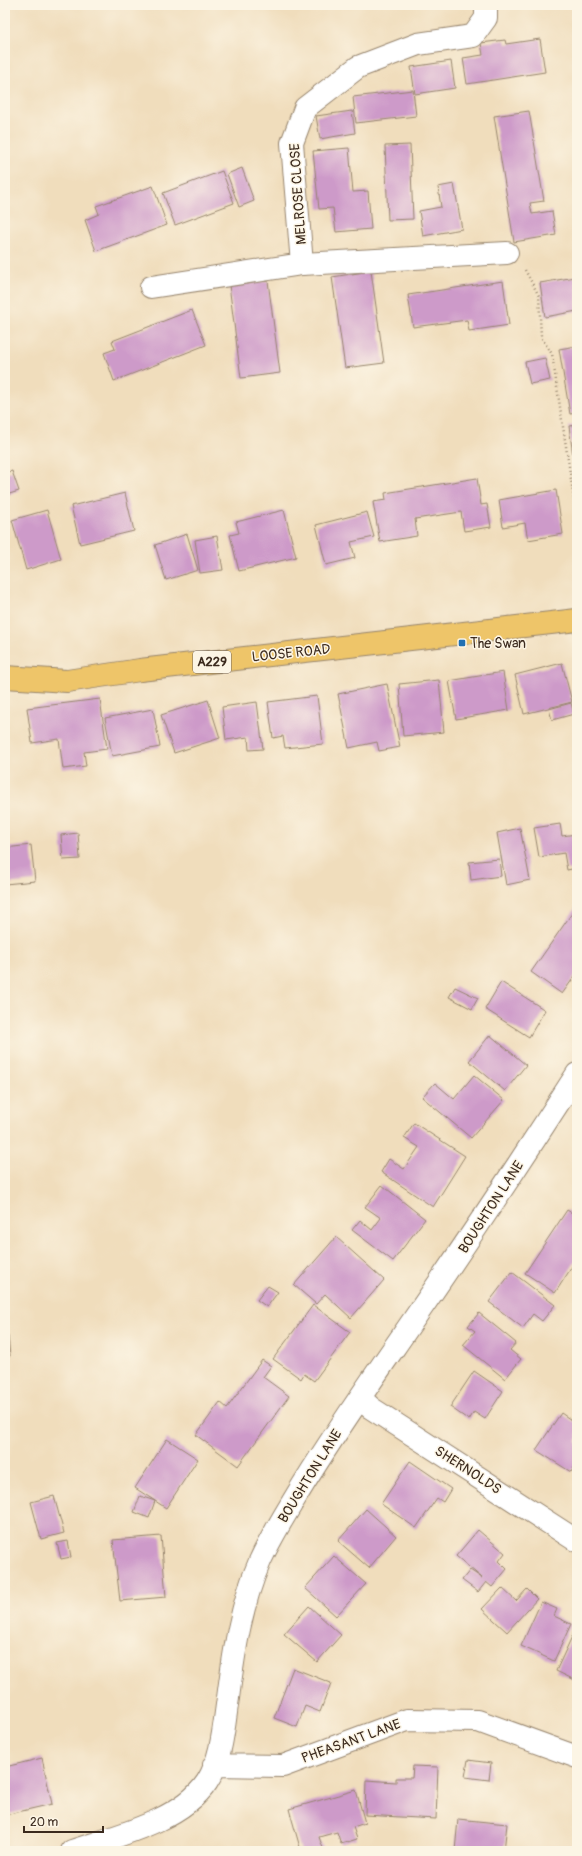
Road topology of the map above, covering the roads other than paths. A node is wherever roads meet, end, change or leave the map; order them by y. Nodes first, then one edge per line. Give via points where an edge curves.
1 (486, 5) edge
2 (507, 252) road end
3 (302, 264) junction
4 (151, 287) dead end
5 (577, 620) edge
6 (5, 677) edge
7 (577, 1074) edge
8 (360, 1398) junction
9 (577, 1541) edge
10 (577, 1757) edge
11 (214, 1765) junction
12 (72, 1851) edge

1 - 3 street, MELROSE CLOSE via 486,18 473,36 418,44 358,67 305,108 292,143
2 - 3 street
3 - 4 street
5 - 6 highway, LOOSE ROAD / A229 via 140,670 67,681
7 - 8 street, BOUGHTON LANE via 466,1244
8 - 9 street, SHERNOLDS via 371,1408
8 - 11 street, BOUGHTON LANE via 311,1472 260,1561 246,1600 221,1744
10 - 11 street, PHEASANT LANE via 478,1721 407,1720 283,1766
11 - 12 street, BOUGHTON LANE via 208,1781 178,1810 159,1820

